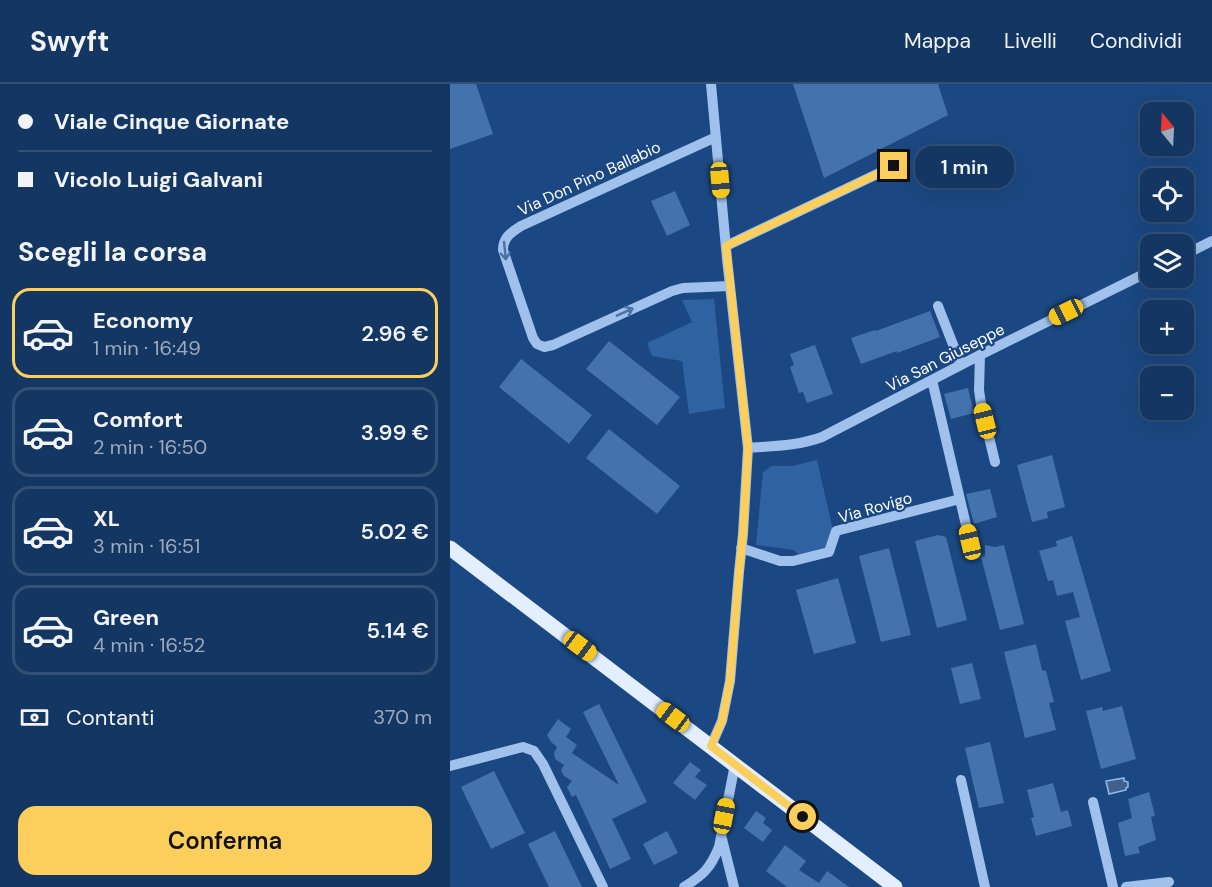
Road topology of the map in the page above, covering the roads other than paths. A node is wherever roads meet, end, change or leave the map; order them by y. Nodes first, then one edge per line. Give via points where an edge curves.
1 (711, 84) edge
2 (716, 137) junction
3 (894, 166) dead end
4 (1212, 241) edge
5 (726, 246) junction
6 (1194, 250) edge
7 (1140, 276) edge
8 (730, 286) junction
9 (938, 306) dead end
10 (981, 355) junction
11 (961, 365) junction
12 (932, 380) junction
13 (748, 448) junction
14 (995, 462) dead end
15 (960, 499) junction
16 (970, 542) dead end
17 (450, 548) edge
18 (741, 548) junction
19 (711, 746) junction
20 (735, 764) junction
21 (450, 766) edge
22 (961, 780) dead end
23 (1093, 802) dead end
24 (722, 839) junction
25 (1169, 882) dead end
26 (603, 887) edge
27 (684, 887) edge
28 (734, 887) edge
29 (895, 887) edge
30 (985, 887) edge
31 (1113, 887) edge
32 (1126, 887) edge

1 - 2 street
2 - 5 street
2 -> 8 street, Via Don Pino Ballabio via 521,226 504,240 503,250 534,338 544,346 672,291
3 - 5 street
4 - 6 street
5 - 8 street
7 - 10 street, Via San Giuseppe
8 - 13 street
9 - 11 street
10 - 11 street, Via San Giuseppe
10 - 14 street via 980,397
11 - 12 street, Via San Giuseppe
12 - 13 street, Via San Giuseppe via 814,440
12 - 15 street
13 - 18 street
15 - 16 street
15 - 18 street, Via Rovigo via 836,531 829,552 793,561 780,561
17 - 19 main road
18 - 19 street via 730,681 722,721
19 - 20 main road
20 - 24 street
20 - 29 main road
21 - 26 street via 523,747 534,751
22 - 30 street
23 - 31 street
24 - 27 street via 705,873
24 - 28 street
25 - 32 street

